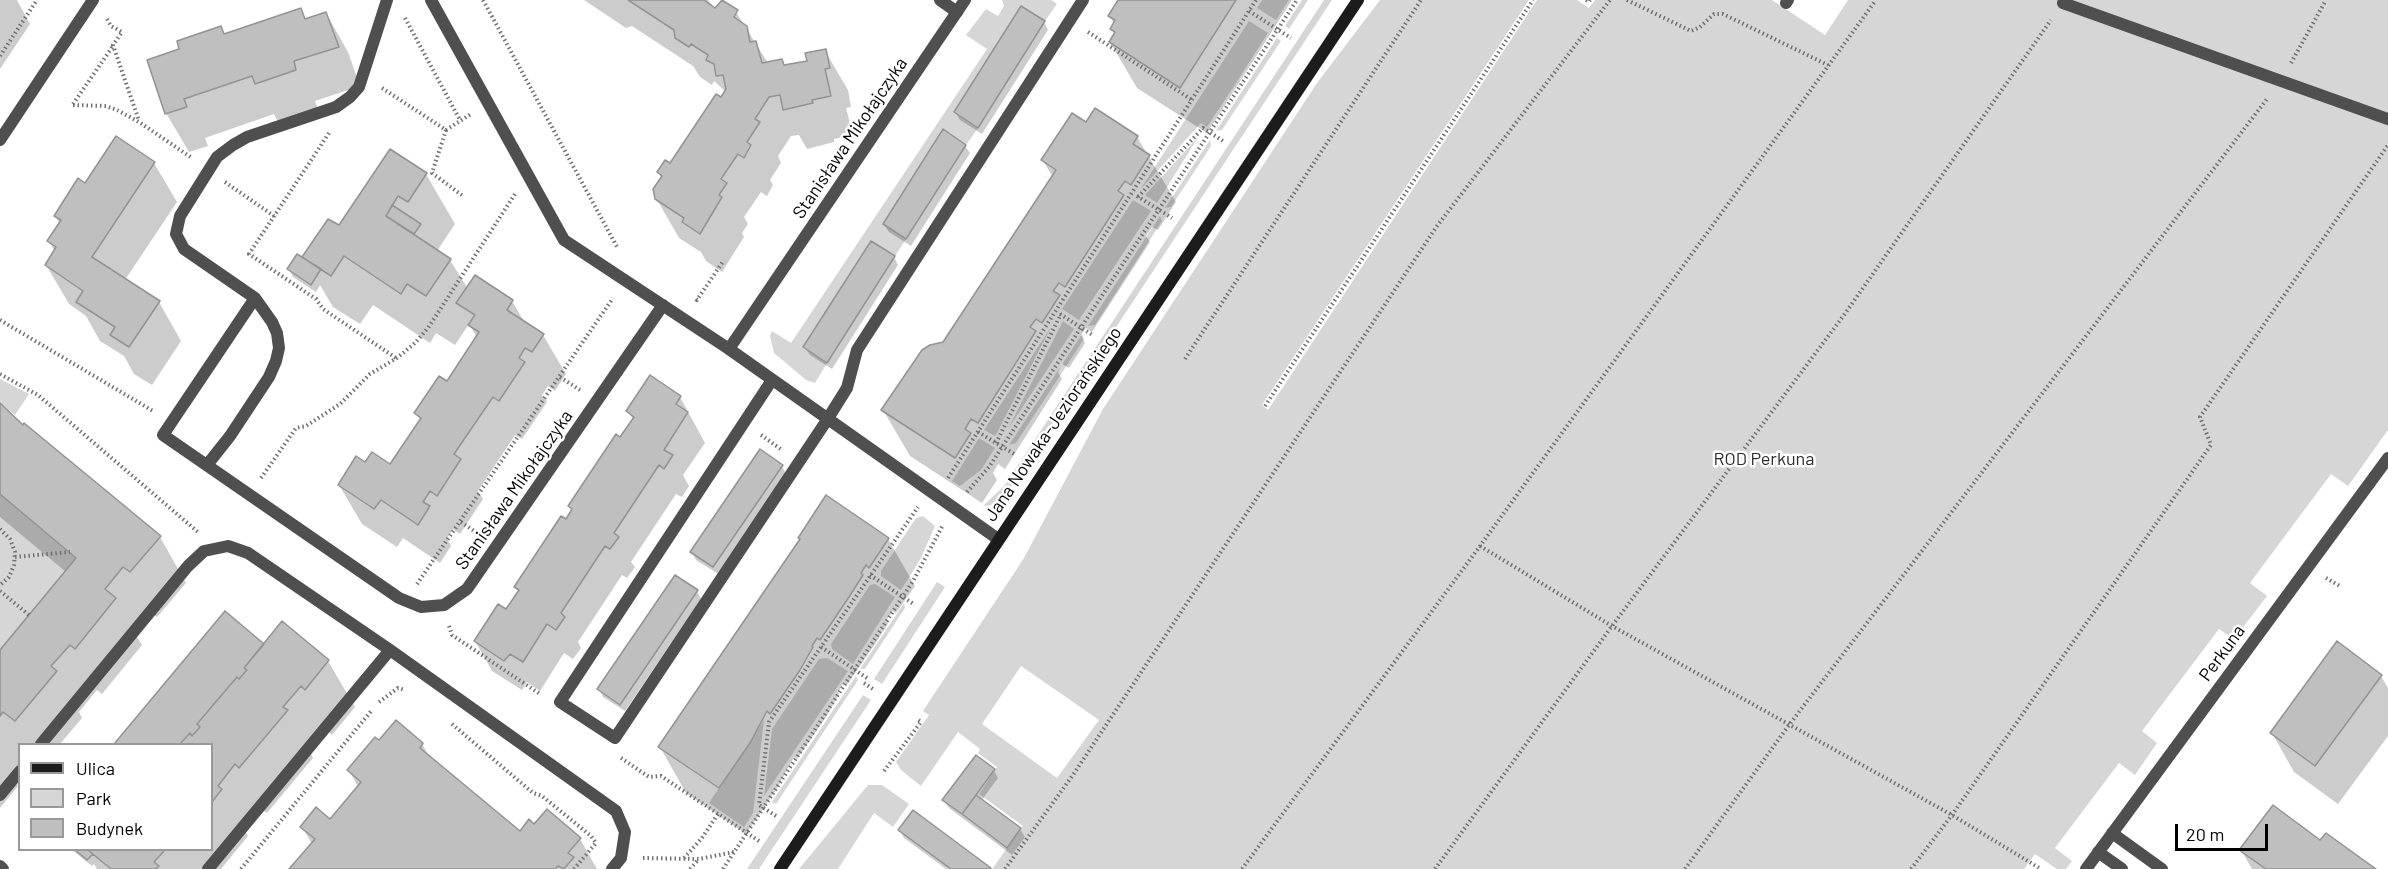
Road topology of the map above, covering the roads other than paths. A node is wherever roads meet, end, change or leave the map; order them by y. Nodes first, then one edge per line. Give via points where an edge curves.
1 (93, 0) edge
2 (387, 0) edge
3 (431, 0) edge
4 (940, 0) edge
5 (965, 0) edge
6 (1083, 0) edge
7 (1358, 0) edge
8 (2063, 3) road end
9 (957, 12) junction
10 (2388, 119) edge
11 (0, 140) edge
12 (255, 298) junction
13 (663, 305) junction
14 (729, 349) junction
15 (772, 380) junction
16 (827, 420) junction
17 (2388, 459) edge
18 (207, 465) junction
19 (998, 538) junction
20 (390, 650) junction
21 (42, 743) edge
22 (18, 773) edge
23 (0, 795) edge
24 (2112, 833) junction
25 (2098, 852) junction
26 (208, 869) edge
27 (612, 869) edge
28 (780, 869) edge
29 (2085, 869) edge
30 (2122, 869) edge
31 (2162, 869) edge

1 - 11 street
2 - 12 street via 358,87 350,97 336,107 233,145 217,157 180,216 176,234 184,249
3 - 13 street via 564,240
4 - 9 street
5 - 9 street, Stanisława Mikołajczyka
6 - 16 street via 857,350 847,388
7 - 19 street, Jana Nowaka-Jeziorańskiego
8 - 10 street
9 - 14 street, Stanisława Mikołajczyka
12 - 18 street via 277,333 276,362
12 - 18 street, Stanisława Mikołajczyka via 163,435
13 - 14 street
13 - 18 street, Stanisława Mikołajczyka via 467,589 444,605 421,607 399,598
14 - 15 street
15 - 16 street
15 - 16 street via 560,702 615,738
16 - 19 street
17 - 24 street, Perkuna
19 - 28 street, Jana Nowaka-Jeziorańskiego
20 - 21 street via 248,553 228,546 215,547 204,551 188,566
20 - 26 street
20 - 27 street via 616,811 625,832 621,858
22 - 23 street
24 - 25 street, Perkuna
24 - 31 street
25 - 29 street, Perkuna
25 - 30 street

